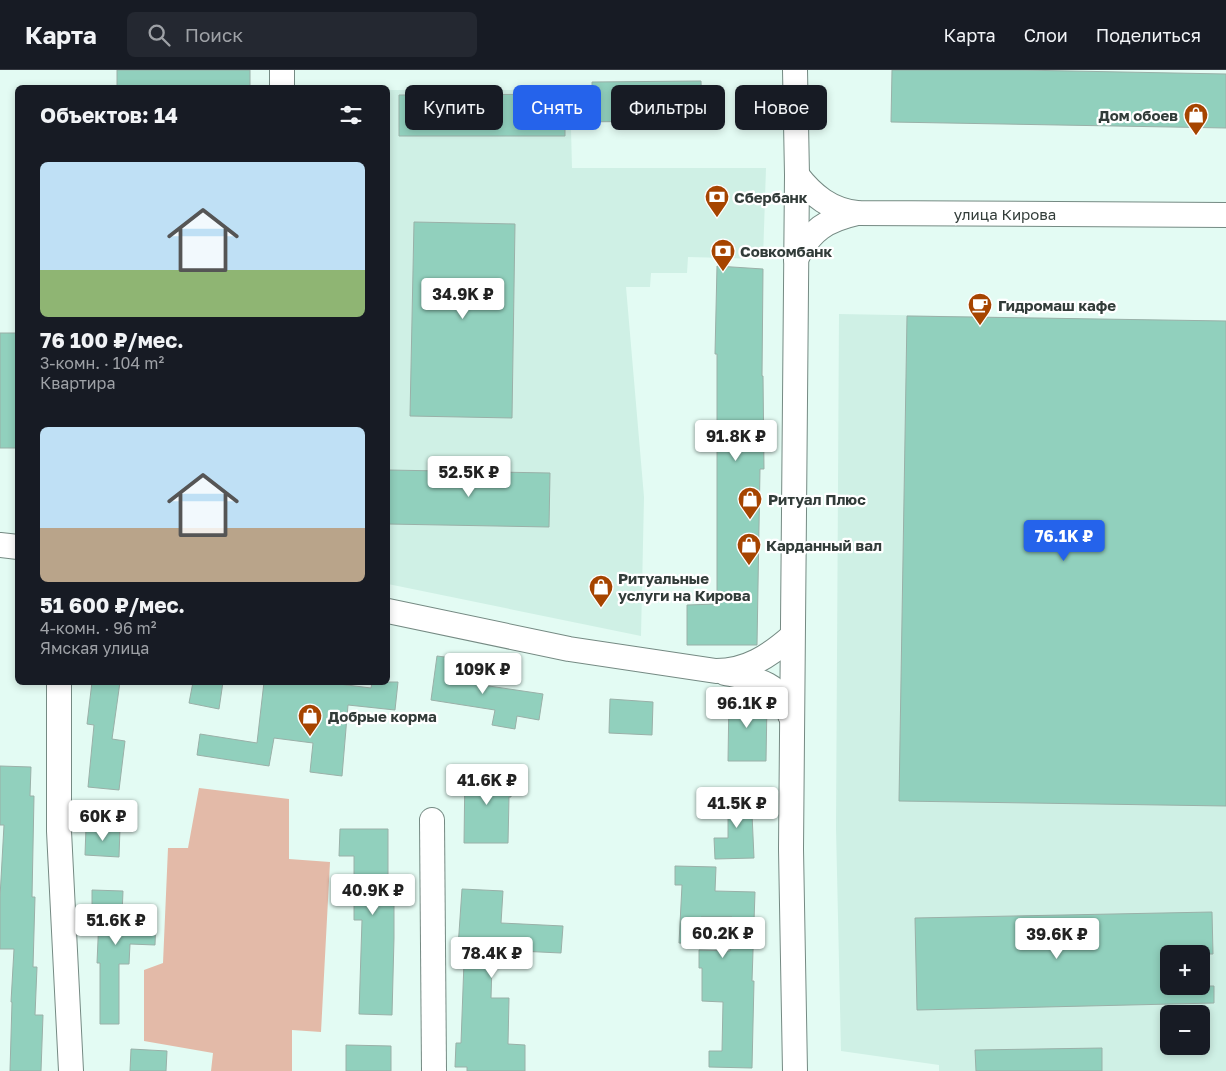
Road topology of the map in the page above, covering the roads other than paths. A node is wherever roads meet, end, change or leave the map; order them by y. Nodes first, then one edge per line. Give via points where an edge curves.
1 (282, 70) edge
2 (795, 70) edge
3 (282, 85) edge
4 (797, 175) junction
5 (857, 213) junction
6 (1226, 215) edge
7 (796, 258) junction
8 (0, 545) edge
9 (15, 547) edge
10 (390, 612) edge
11 (791, 637) junction
12 (716, 671) junction
13 (59, 685) edge
14 (791, 718) junction
15 (432, 820) dead end
16 (70, 1071) edge
17 (434, 1071) edge
18 (795, 1071) edge

1 - 3 street
2 - 4 street
4 - 5 street, улица Кирова via 823,202
4 - 7 street
5 - 6 street, улица Кирова
5 - 7 street via 820,228 807,239
7 - 11 street
8 - 9 street
10 - 12 street via 569,649
11 - 12 street via 755,663
11 - 14 street
12 - 14 street via 749,677 774,688 786,701
13 - 16 street via 59,831
14 - 18 street
15 - 17 street

